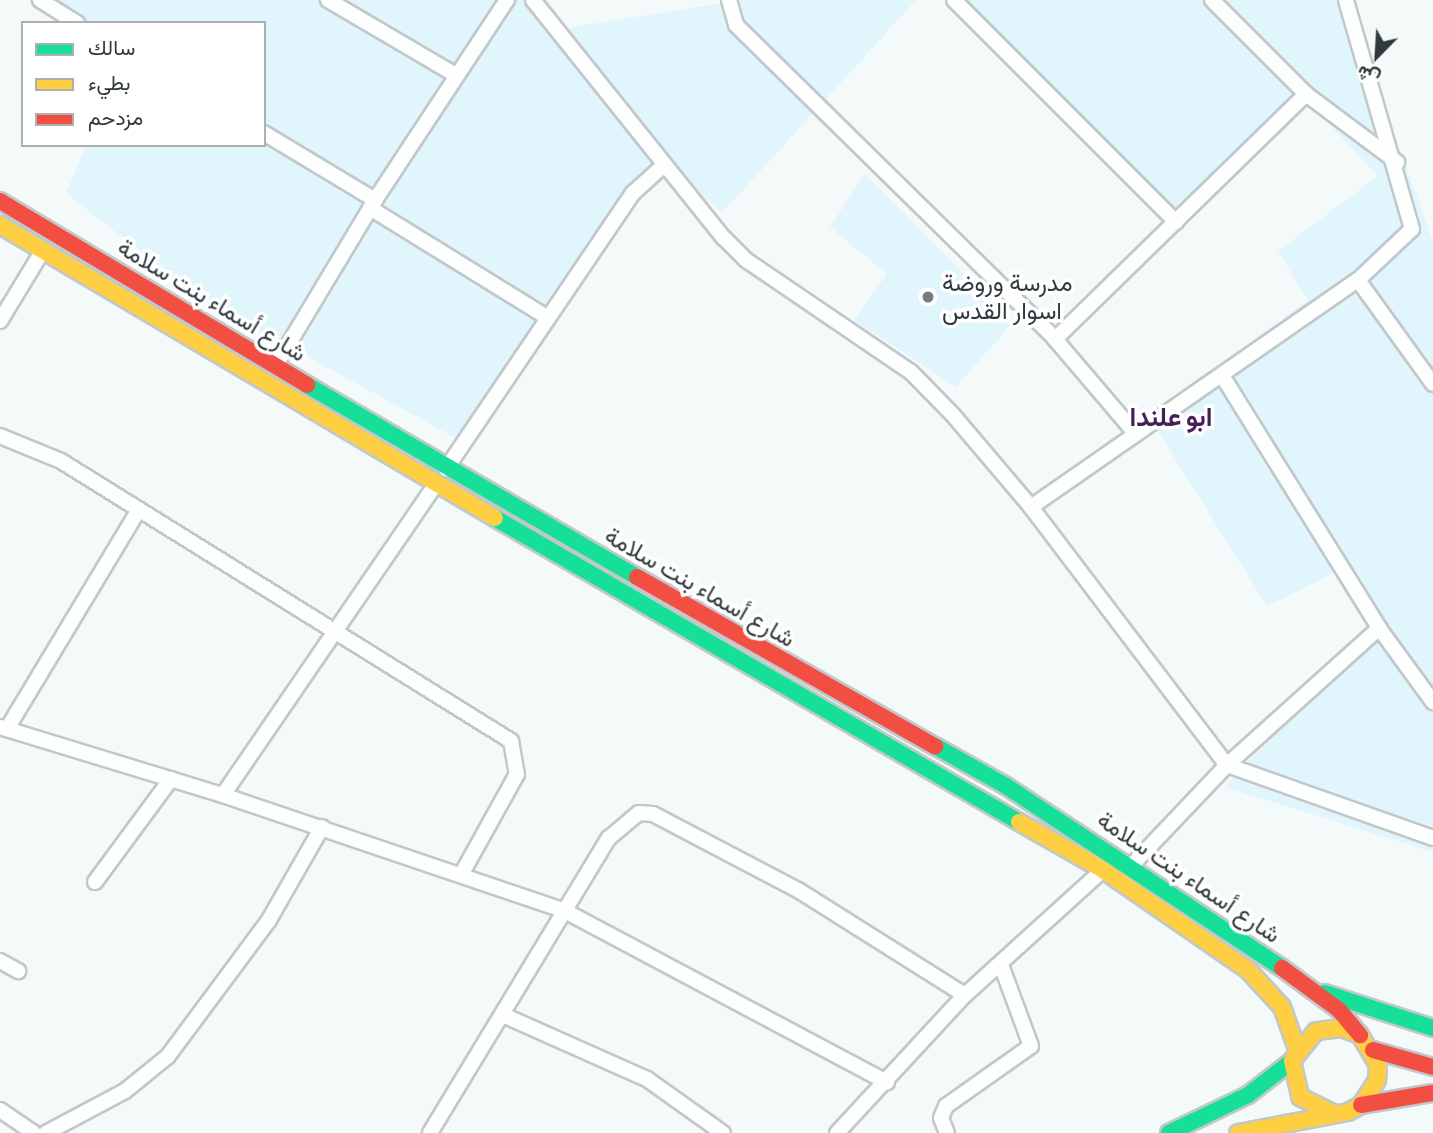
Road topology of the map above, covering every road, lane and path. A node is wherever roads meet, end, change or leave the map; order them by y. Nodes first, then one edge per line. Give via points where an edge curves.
1 (40, 0) edge
2 (328, 0) edge
3 (507, 0) edge
4 (533, 0) edge
5 (729, 0) edge
6 (954, 0) edge
7 (1212, 0) edge
8 (1346, 0) edge
9 (75, 21) edge
10 (456, 75) junction
11 (1306, 94) junction
12 (266, 134) edge
13 (1397, 162) junction
14 (663, 166) junction
15 (0, 201) edge
16 (373, 204) junction
17 (1176, 222) junction
18 (0, 225) edge
19 (43, 250) junction
20 (1358, 280) junction
21 (548, 318) junction
22 (0, 321) edge
23 (1055, 339) junction
24 (276, 365) junction
25 (1223, 377) junction
26 (1433, 384) edge
27 (1135, 433) junction
28 (0, 436) edge
29 (446, 469) junction
30 (435, 485) junction
31 (1031, 507) junction
32 (137, 513) junction
33 (1379, 628) junction
34 (333, 634) junction
35 (1433, 702) edge
36 (3, 728) edge
37 (1227, 765) junction
38 (171, 779) junction
39 (223, 795) junction
40 (322, 827) junction
41 (1433, 838) edge
42 (1133, 864) junction
43 (1103, 870) junction
44 (461, 875) junction
45 (95, 882) dead end
46 (563, 909) junction
47 (0, 961) edge
48 (1001, 965) junction
49 (18, 971) dead end
50 (1308, 987) junction
51 (965, 995) junction
52 (503, 1015) junction
53 (1433, 1028) edge
54 (1360, 1035) junction
55 (1373, 1050) junction
56 (1294, 1055) junction
57 (1433, 1067) edge
58 (887, 1082) junction
59 (1433, 1093) edge
60 (1361, 1105) junction
61 (0, 1110) edge
62 (1333, 1114) junction
63 (34, 1133) edge
64 (46, 1133) edge
65 (430, 1133) edge
66 (723, 1133) edge
67 (836, 1133) edge
68 (947, 1133) edge
69 (1169, 1133) edge
70 (1238, 1133) edge

1 - 9 street
2 - 10 street
3 - 10 street
4 - 14 street
5 - 23 street via 736,25
6 - 17 street
7 - 11 street
8 - 13 street
10 - 16 street
11 - 13 street
11 - 17 street
12 - 16 street
13 - 20 street via 1412,229
14 - 21 street via 633,193
14 - 31 street via 746,260 911,372
15 - 24 main road, شارع أسماء بنت سلامة
16 - 21 street
16 - 24 street
17 - 23 street
18 - 19 main road, شارع أسماء بنت سلامة
19 - 22 street
19 - 30 main road, شارع أسماء بنت سلامة
20 - 25 street
20 - 26 street
21 - 29 street
23 - 27 street
24 - 29 main road, شارع أسماء بنت سلامة
25 - 27 street
25 - 33 street
27 - 31 street
28 - 32 street via 61,461
29 - 42 main road, شارع أسماء بنت سلامة via 1006,786
30 - 34 street
30 - 43 main road, شارع أسماء بنت سلامة
31 - 37 street
32 - 34 street
32 - 36 street
33 - 35 street
33 - 37 street
34 - 39 street
34 - 44 street via 512,741 517,774
36 - 38 street
37 - 41 street
37 - 42 street
38 - 39 street
38 - 45 street
39 - 40 street
40 - 44 street
40 - 64 street via 269,920 168,1056 125,1091
42 - 50 main road, شارع أسماء بنت سلامة
43 - 48 street
43 - 56 main road, شارع أسماء بنت سلامة via 1248,970 1282,1007
44 - 46 street
46 - 51 street via 619,825 639,813 653,814 798,890
46 - 52 street
46 - 58 street
47 - 49 street
48 - 51 street
48 - 68 street via 1031,1046 946,1106 941,1118
50 - 53 main road
50 - 54 main road, شارع أسماء بنت سلامة via 1353,1023
51 - 58 street
52 - 65 street
52 - 66 street via 647,1079
54 - 55 main road
54 - 56 main road via 1329,1027
55 - 57 main road
55 - 60 main road via 1377,1080
56 - 62 main road via 1300,1097
56 - 69 main road via 1248,1095
58 - 67 street
59 - 60 main road
60 - 62 main road
61 - 63 street
62 - 70 main road

